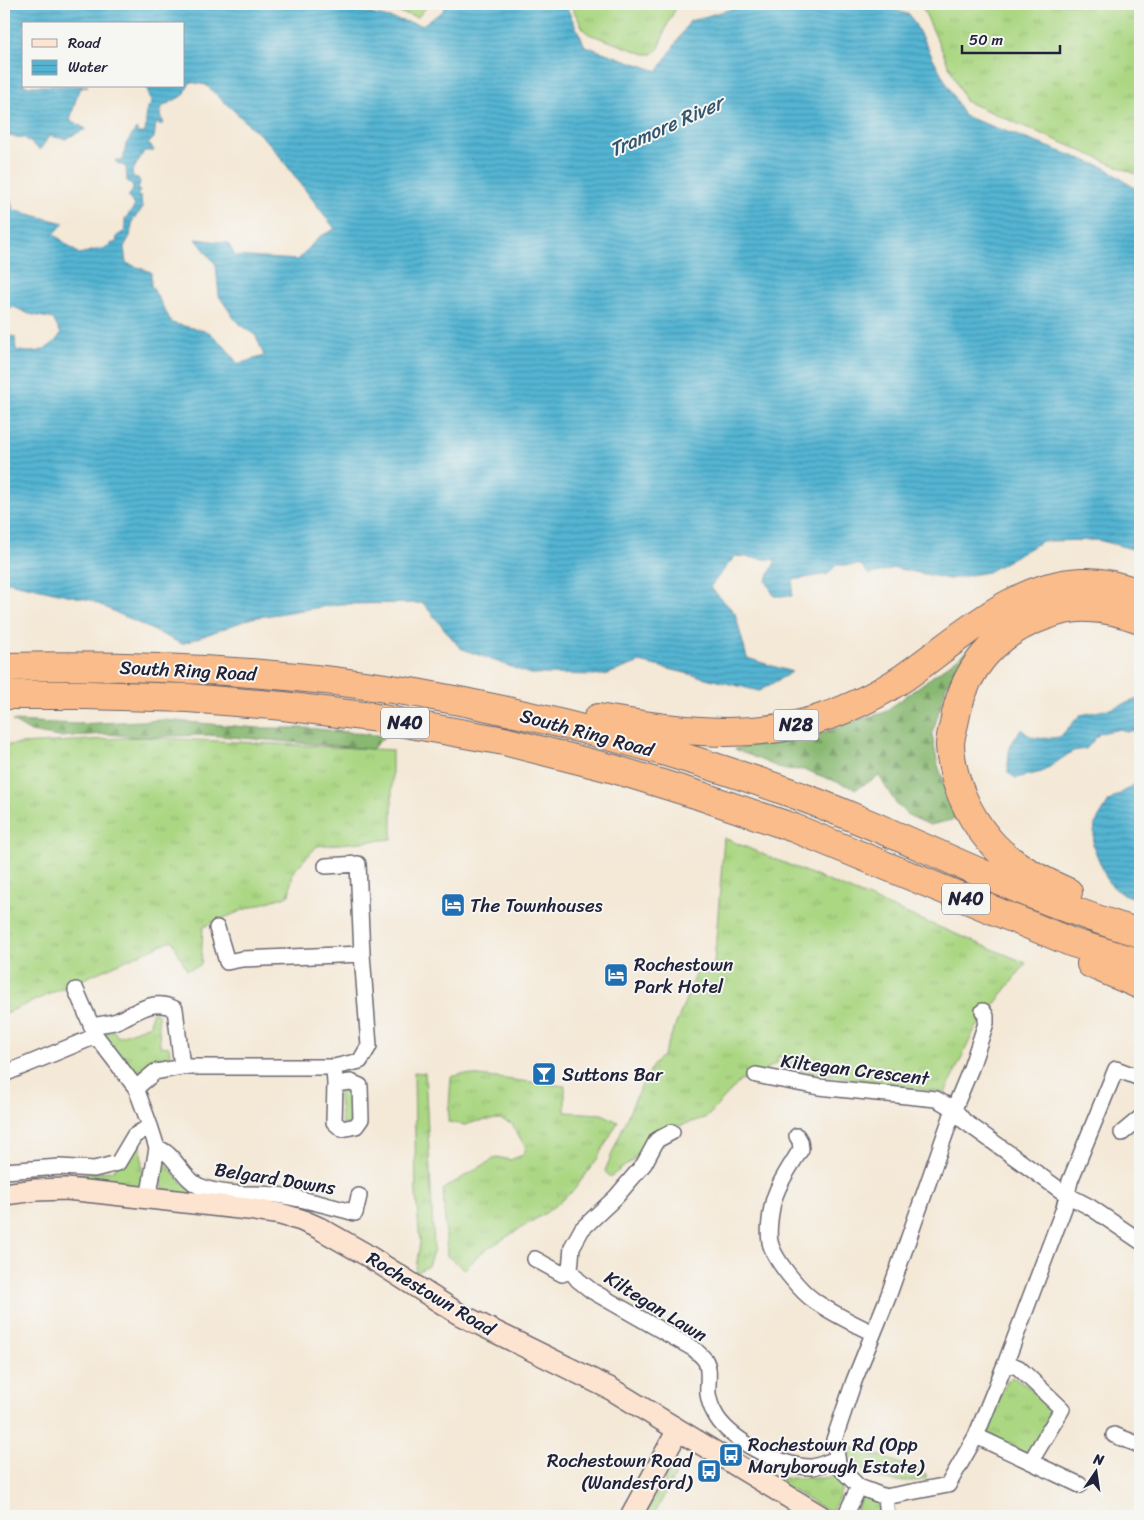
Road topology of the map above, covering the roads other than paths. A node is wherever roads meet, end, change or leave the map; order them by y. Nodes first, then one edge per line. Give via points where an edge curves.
1 (1140, 593) edge
2 (1140, 619) edge
3 (4, 667) edge
4 (416, 693) junction
5 (4, 695) edge
6 (794, 828) junction
7 (326, 866) dead end
8 (1140, 920) edge
9 (217, 928) dead end
10 (1140, 933) edge
11 (362, 954) junction
12 (1140, 963) edge
13 (1140, 985) edge
14 (76, 990) dead end
15 (982, 1011) dead end
16 (94, 1031) junction
17 (182, 1067) junction
18 (334, 1067) junction
19 (4, 1074) edge
20 (756, 1075) dead end
21 (1140, 1078) edge
22 (335, 1084) dead end
23 (136, 1088) junction
24 (954, 1109) junction
25 (1140, 1118) edge
26 (150, 1126) junction
27 (672, 1132) dead end
28 (1122, 1133) dead end
29 (797, 1136) dead end
30 (157, 1148) junction
31 (4, 1171) edge
32 (4, 1194) edge
33 (1066, 1195) junction
34 (359, 1196) dead end
35 (148, 1198) junction
36 (1140, 1241) edge
37 (535, 1259) dead end
38 (570, 1270) junction
39 (873, 1333) junction
40 (1006, 1362) junction
41 (678, 1430) junction
42 (1114, 1435) dead end
43 (976, 1436) junction
44 (1140, 1445) edge
45 (1031, 1461) junction
46 (839, 1467) junction
47 (1080, 1485) dead end
48 (860, 1487) junction
49 (885, 1497) junction
50 (815, 1515) edge
51 (631, 1516) edge
52 (845, 1516) edge
53 (887, 1516) edge

1 - 4 highway, N28 via 1114,584 1082,582 1058,585 1030,595 991,613 912,672 871,697 815,720 761,731 662,728 524,704
2 - 8 highway via 1118,611 1060,610 1005,634 983,656 966,681 950,745 962,796 990,841 1015,863 1052,885
3 - 4 highway, South Ring Road / N40 via 160,667 297,677
4 - 10 highway, South Ring Road / N40 via 517,714 715,767 868,824 1051,902
5 - 6 highway, South Ring Road / N40 via 188,698 371,717 504,741 614,769
6 - 12 highway, South Ring Road / N40 via 1073,943
6 - 13 highway via 974,917
7 - 11 street via 358,864
9 - 11 street via 227,962
11 - 18 street via 369,1046 360,1061
14 - 16 street
15 - 24 street via 986,1023
16 - 17 street via 141,1007 166,1004 175,1009
16 - 19 street
16 - 23 street
17 - 18 street
17 - 23 street via 155,1072
18 - 22 street
20 - 24 street, Kiltegan Crescent via 820,1087 936,1100
21 - 33 street via 1116,1069
23 - 26 street
24 - 33 street, Kiltegan Crescent via 964,1121
24 - 39 street
25 - 28 street
26 - 30 street
26 - 31 street via 134,1136 118,1163 94,1169 60,1166
27 - 38 street via 657,1140 644,1164 616,1197 582,1229 572,1247
29 - 39 street via 800,1149 772,1206 770,1241 773,1249 785,1270 814,1301
30 - 34 street, Belgard Downs via 164,1150 198,1186 297,1198 355,1213
30 - 35 street
32 - 35 main road, Rochestown Road via 66,1189
33 - 36 street, Kiltegan Crescent
33 - 40 street via 1064,1208
35 - 41 main road, Rochestown Road via 280,1214 301,1220 365,1254 459,1314 612,1390
37 - 38 street via 562,1274
38 - 46 street, Kiltegan Lawn via 592,1291 694,1349 705,1361 708,1396 714,1414 736,1436 755,1449 792,1464 813,1467 834,1460
39 - 46 street via 834,1440
40 - 43 street
40 - 45 street via 1019,1368 1062,1409
41 - 50 main road, Rochestown Road
41 - 51 main road
42 - 44 street
43 - 45 street
43 - 49 street via 948,1484
45 - 47 street
46 - 48 street
48 - 49 street
48 - 52 street
49 - 53 street

